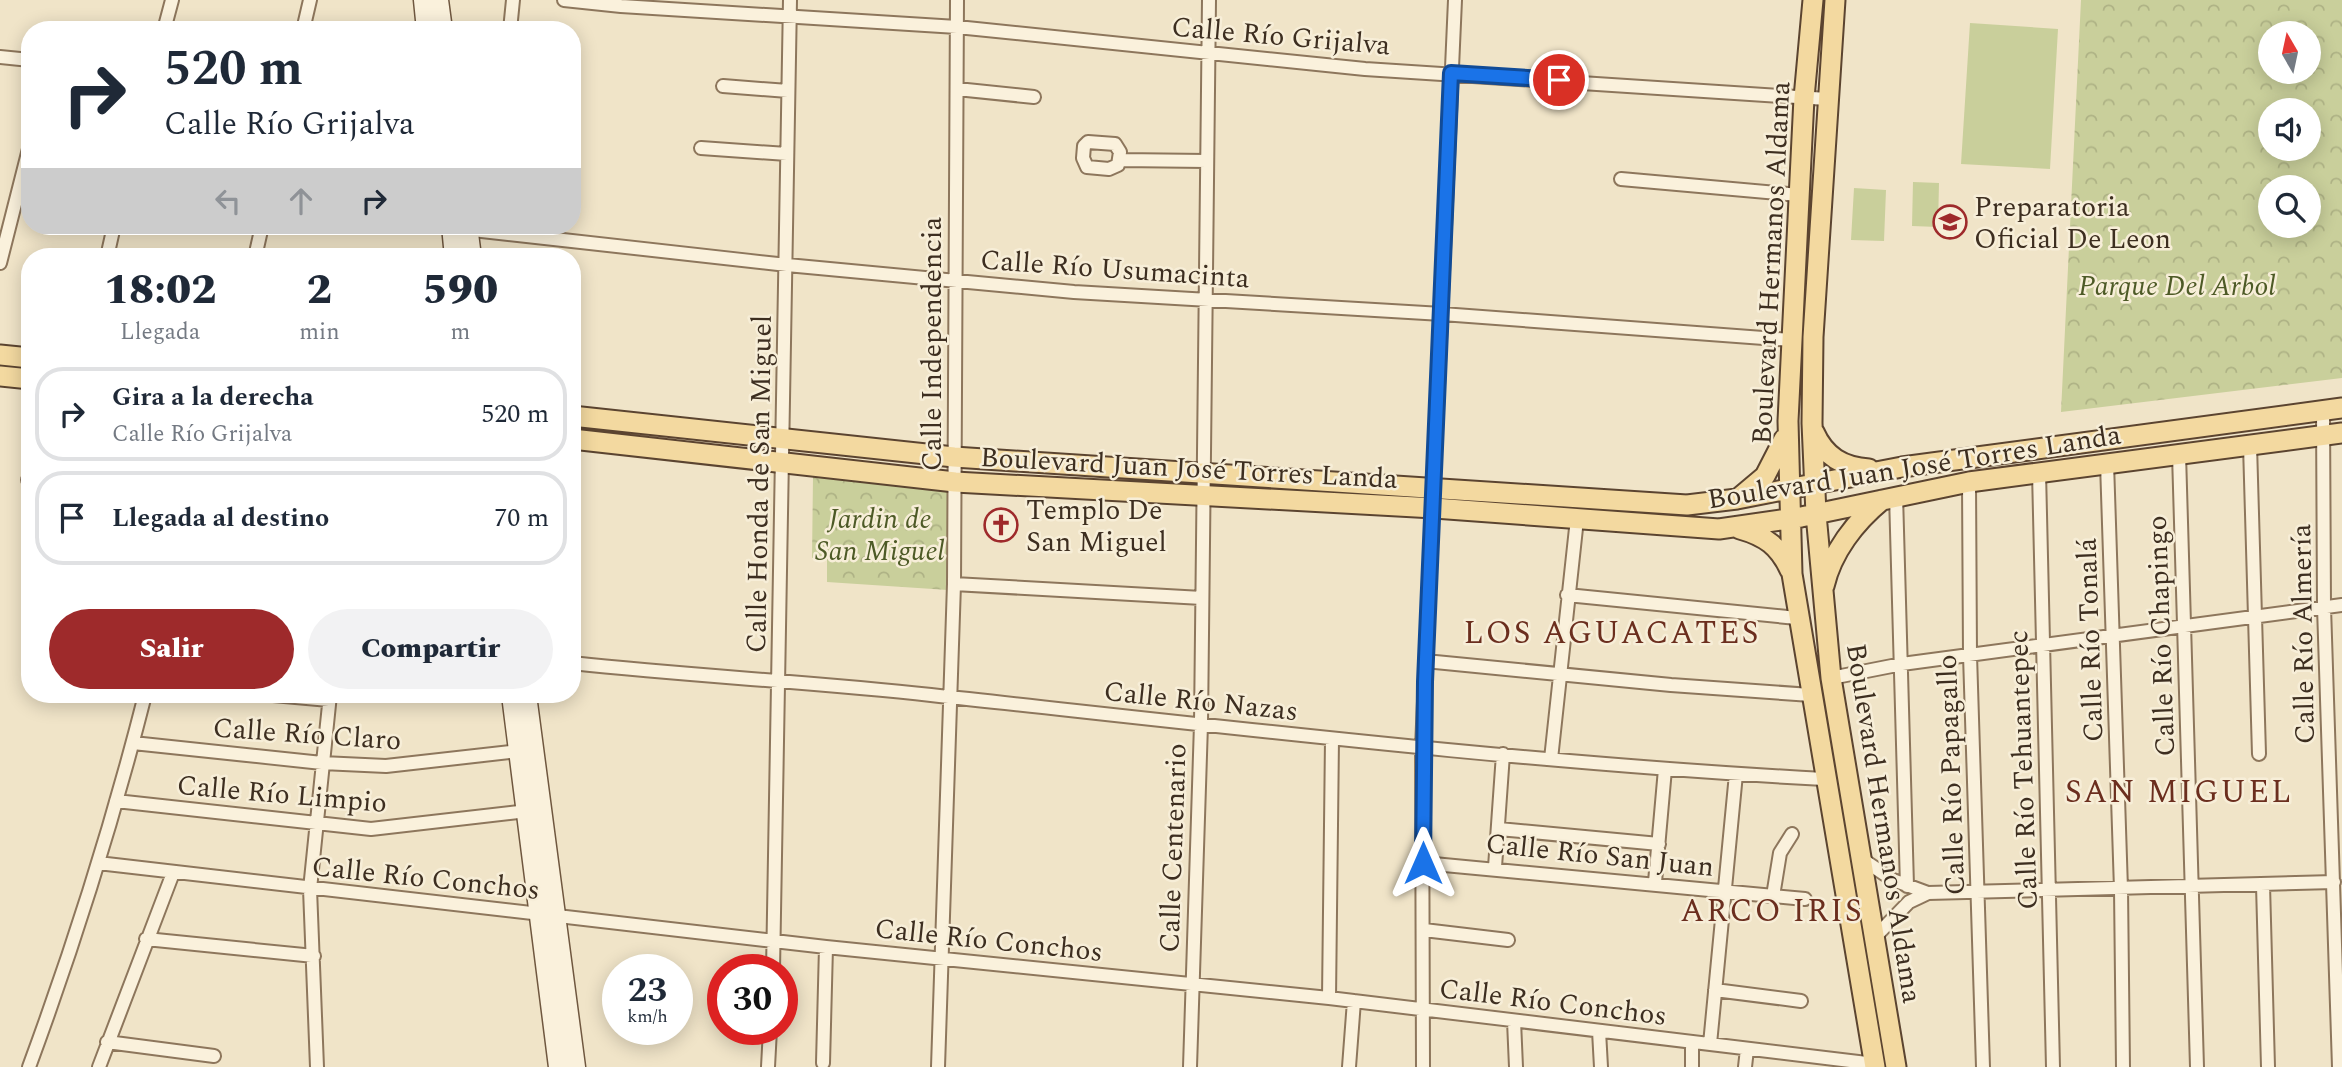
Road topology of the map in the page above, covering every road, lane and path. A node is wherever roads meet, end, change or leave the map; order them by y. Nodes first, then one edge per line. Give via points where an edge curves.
1 (172, 0) edge
2 (310, 0) edge
3 (423, 0) edge
4 (439, 0) edge
5 (513, 0) edge
6 (564, 0) edge
7 (790, 0) edge
8 (957, 0) edge
9 (1209, 0) edge
10 (1455, 0) edge
11 (1813, 0) edge
12 (1835, 0) edge
13 (790, 16) junction
14 (166, 21) edge
15 (305, 21) edge
16 (425, 21) edge
17 (442, 21) edge
18 (511, 21) edge
19 (957, 27) junction
20 (1208, 53) junction
21 (0, 57) edge
22 (21, 59) edge
23 (1451, 73) junction
24 (723, 86) dead end
25 (957, 89) junction
26 (788, 91) junction
27 (1034, 97) dead end
28 (1804, 97) junction
29 (1826, 99) junction
30 (701, 148) dead end
31 (787, 154) junction
32 (1120, 160) dead end
33 (1207, 161) junction
34 (1621, 179) dead end
35 (21, 180) edge
36 (1799, 195) junction
37 (540, 235) edge
38 (0, 263) edge
39 (787, 265) junction
40 (957, 282) junction
41 (1205, 299) junction
42 (1441, 314) junction
43 (1791, 340) junction
44 (0, 355) edge
45 (21, 357) edge
46 (0, 376) edge
47 (21, 378) edge
48 (2332, 409) edge
49 (581, 417) edge
50 (1788, 421) junction
51 (1812, 423) junction
52 (2333, 434) edge
53 (784, 439) junction
54 (581, 440) edge
55 (2250, 445) junction
56 (2179, 454) junction
57 (954, 457) junction
58 (783, 463) junction
59 (2107, 463) junction
60 (1891, 470) junction
61 (2039, 472) junction
62 (1205, 474) junction
63 (955, 482) junction
64 (1969, 482) junction
65 (1814, 485) junction
66 (1435, 488) junction
67 (1789, 489) junction
68 (1203, 495) junction
69 (1891, 496) junction
70 (1737, 499) junction
71 (1434, 508) junction
72 (1815, 514) junction
73 (1577, 519) junction
74 (1789, 519) junction
75 (1735, 528) junction
76 (1792, 574) junction
77 (954, 584) junction
78 (1567, 595) junction
79 (1202, 598) junction
80 (1821, 598) junction
81 (2342, 605) edge
82 (2324, 607) junction
83 (1797, 618) junction
84 (2255, 618) junction
85 (2183, 626) junction
86 (2114, 635) junction
87 (2042, 645) junction
88 (1970, 654) junction
89 (1426, 661) junction
90 (581, 664) edge
91 (1902, 664) junction
92 (1561, 672) junction
93 (1831, 678) junction
94 (779, 682) junction
95 (1811, 695) junction
96 (950, 697) junction
97 (143, 703) edge
98 (329, 703) edge
99 (512, 703) edge
100 (528, 703) edge
101 (1201, 724) junction
102 (1332, 739) junction
103 (133, 743) junction
104 (1422, 747) junction
105 (519, 751) junction
106 (1503, 754) junction
107 (2259, 754) dead end
108 (1551, 759) junction
109 (322, 763) junction
110 (1665, 769) junction
111 (1736, 774) junction
112 (1824, 779) junction
113 (116, 801) junction
114 (527, 811) junction
115 (316, 824) junction
116 (1499, 829) junction
117 (1792, 834) dead end
118 (1658, 844) junction
119 (1862, 859) junction
120 (99, 863) junction
121 (1423, 863) junction
122 (1495, 867) junction
123 (173, 873) junction
124 (1654, 882) junction
125 (2334, 883) junction
126 (2263, 885) junction
127 (1907, 886) junction
128 (2192, 887) junction
129 (310, 889) junction
130 (2121, 889) junction
131 (2049, 890) junction
132 (1726, 892) junction
133 (1978, 892) junction
134 (1928, 893) junction
135 (1773, 896) junction
136 (1805, 899) dead end
137 (548, 915) junction
138 (1424, 930) junction
139 (146, 939) junction
140 (1875, 939) junction
141 (774, 940) junction
142 (1508, 940) dead end
143 (1853, 943) junction
144 (826, 947) junction
145 (774, 954) edge
146 (314, 956) junction
147 (942, 958) junction
148 (1191, 984) junction
149 (1715, 990) junction
150 (1329, 998) junction
151 (1354, 1001) junction
152 (1801, 1001) dead end
153 (1422, 1011) junction
154 (1514, 1021) junction
155 (1599, 1031) junction
156 (107, 1042) junction
157 (1692, 1042) junction
158 (1710, 1044) junction
159 (769, 1045) edge
160 (1747, 1049) junction
161 (214, 1056) dead end
162 (823, 1063) dead end
163 (1875, 1065) edge
164 (29, 1067) edge
165 (99, 1067) edge
166 (317, 1067) edge
167 (558, 1067) edge
168 (576, 1067) edge
169 (768, 1067) edge
170 (939, 1067) edge
171 (1190, 1067) edge
172 (1349, 1067) edge
173 (1423, 1067) edge
174 (1516, 1067) edge
175 (1601, 1067) edge
176 (1692, 1067) edge
177 (1745, 1067) edge
178 (1896, 1067) edge
179 (1983, 1067) edge
180 (2053, 1067) edge
181 (2123, 1067) edge
182 (2197, 1067) edge
183 (2268, 1067) edge
184 (2339, 1067) edge

1 - 14 street
2 - 15 street
3 - 16 main road
4 - 17 main road
5 - 18 street
6 - 13 street, Calle Río Grijalva
7 - 13 street, Calle Honda de San Miguel
8 - 19 street, Calle Independencia
9 - 20 street, Calle Centenario
10 - 23 street
11 - 28 main road, Boulevard Hermanos Aldama
12 - 29 main road, Boulevard Hermanos Aldama
13 - 19 street, Calle Río Grijalva
13 - 26 street, Calle Honda de San Miguel
19 - 20 street, Calle Río Grijalva
19 - 25 street, Calle Independencia
20 - 23 street, Calle Río Grijalva
20 - 33 street, Calle Centenario
21 - 22 street
23 - 28 street, Calle Río Grijalva
23 - 42 street
24 - 26 street
25 - 27 street
25 - 40 street, Calle Independencia
26 - 31 street, Calle Honda de San Miguel
28 - 29 street, Calle Río Grijalva
28 - 36 main road, Boulevard Hermanos Aldama
29 - 51 main road, Boulevard Hermanos Aldama
30 - 31 street
31 - 39 street, Calle Honda de San Miguel
32 - 33 street
33 - 41 street, Calle Centenario
34 - 36 street
35 - 38 street
36 - 43 main road, Boulevard Hermanos Aldama
37 - 39 street, Calle Río Usumacinta
39 - 40 street, Calle Río Usumacinta
39 - 53 street, Calle Honda de San Miguel
40 - 41 street, Calle Río Usumacinta
40 - 57 street, Calle Independencia
41 - 42 street, Calle Río Usumacinta
41 - 62 street, Calle Centenario
42 - 43 street, Calle Río Usumacinta
42 - 66 street
43 - 50 main road, Boulevard Hermanos Aldama
44 - 45 main road
46 - 47 main road
48 - 52 street, Calle Río Almería
48 - 60 main road, Boulevard Juan José Torres Landa
49 - 53 main road, Boulevard Juan José Torres Landa
50 - 67 main road, Boulevard Hermanos Aldama
50 - 70 main road via 1772,466
51 - 60 main road via 1821,446 1840,463
51 - 65 main road, Boulevard Hermanos Aldama
52 - 55 main road, Boulevard Juan José Torres Landa
52 - 82 street, Calle Río Almería
53 - 57 main road, Boulevard Juan José Torres Landa
53 - 58 street, Calle Honda de San Miguel
54 - 58 main road, Boulevard Juan José Torres Landa
55 - 56 main road, Boulevard Juan José Torres Landa
55 - 84 street
56 - 59 main road, Boulevard Juan José Torres Landa
56 - 85 street, Calle Río Chapingo
57 - 62 main road, Boulevard Juan José Torres Landa
57 - 63 street, Calle Independencia
58 - 63 main road, Boulevard Juan José Torres Landa
58 - 94 street, Calle Honda de San Miguel
59 - 61 main road, Boulevard Juan José Torres Landa
59 - 86 street, Calle Río Tonalá
60 - 65 main road, Boulevard Juan José Torres Landa
61 - 64 main road, Boulevard Juan José Torres Landa
61 - 87 street, Calle Río Tehuantepec
62 - 66 main road, Boulevard Juan José Torres Landa
62 - 68 street, Calle Centenario
63 - 68 main road, Boulevard Juan José Torres Landa
63 - 77 street, Calle Independencia
64 - 69 main road, Boulevard Juan José Torres Landa
64 - 88 street, Calle Río Papagallo
65 - 67 main road, Boulevard Juan José Torres Landa
65 - 72 main road, Boulevard Hermanos Aldama
66 - 70 main road, Boulevard Juan José Torres Landa via 1687,505
66 - 71 street
67 - 70 main road, Boulevard Juan José Torres Landa
67 - 74 main road, Boulevard Hermanos Aldama
68 - 71 main road, Boulevard Juan José Torres Landa
68 - 79 street, Calle Centenario
69 - 72 main road, Boulevard Juan José Torres Landa
69 - 80 main road via 1864,516 1845,539 1830,566
69 - 91 street
71 - 73 main road, Boulevard Juan José Torres Landa
71 - 89 street
72 - 74 main road, Boulevard Juan José Torres Landa
72 - 80 main road, Boulevard Hermanos Aldama
73 - 75 main road, Boulevard Juan José Torres Landa
73 - 78 street
74 - 75 main road, Boulevard Juan José Torres Landa
74 - 76 main road, Boulevard Hermanos Aldama
75 - 76 main road via 1770,542
76 - 83 main road, Boulevard Hermanos Aldama
77 - 79 street
77 - 96 street, Calle Independencia
78 - 83 street
78 - 92 street
79 - 101 street, Calle Centenario
80 - 93 main road, Boulevard Hermanos Aldama
81 - 82 street
82 - 84 street
82 - 125 street, Calle Río Almería
83 - 95 main road, Boulevard Hermanos Aldama
84 - 85 street
84 - 107 street
85 - 86 street
85 - 128 street, Calle Río Chapingo
86 - 87 street
86 - 130 street, Calle Río Tonalá
87 - 88 street
87 - 131 street, Calle Río Tehuantepec
88 - 91 street
88 - 133 street, Calle Río Papagallo
89 - 92 street
89 - 104 street
90 - 94 street, Calle Río Nazas
91 - 93 street
91 - 127 street
92 - 95 street
92 - 108 street
93 - 119 main road, Boulevard Hermanos Aldama
94 - 96 street, Calle Río Nazas
94 - 141 street, Calle Honda de San Miguel
95 - 112 main road, Boulevard Hermanos Aldama
96 - 101 street, Calle Río Nazas
96 - 147 street, Calle Independencia
97 - 103 street
98 - 109 street
99 - 105 main road
100 - 137 main road
101 - 102 street, Calle Río Nazas
101 - 148 street, Calle Centenario
102 - 104 street, Calle Río Nazas
102 - 150 street
103 - 109 street, Calle Río Claro
103 - 113 street
104 - 106 street, Calle Río Nazas
104 - 121 street
105 - 109 street, Calle Río Claro via 406,765
105 - 114 main road
106 - 108 street, Calle Río Nazas
106 - 116 street
108 - 110 street, Calle Río Nazas
109 - 115 street
110 - 111 street, Calle Río Nazas
110 - 118 street
111 - 112 street, Calle Río Nazas
111 - 132 street
112 - 143 main road, Boulevard Hermanos Aldama
113 - 115 street, Calle Río Limpio
113 - 120 street
114 - 115 street, Calle Río Limpio via 394,828
114 - 137 main road
115 - 129 street
116 - 118 street
116 - 122 street
117 - 135 street via 1780,853
118 - 124 street
119 - 127 street
119 - 140 main road, Boulevard Hermanos Aldama
120 - 123 street, Calle Río Conchos
120 - 164 street
121 - 122 street, Calle Río San Juan
121 - 138 street
122 - 124 street, Calle Río San Juan
123 - 129 street, Calle Río Conchos
123 - 139 street
124 - 132 street, Calle Río San Juan
125 - 126 street
125 - 184 street, Calle Río Almería
126 - 128 street
126 - 183 street
127 - 134 street
128 - 130 street
128 - 182 street, Calle Río Chapingo
129 - 137 street, Calle Río Conchos
129 - 146 street
130 - 131 street
130 - 181 street, Calle Río Tonalá
131 - 133 street
131 - 180 street, Calle Río Tehuantepec
132 - 135 street, Calle Río San Juan
132 - 149 street
133 - 134 street
133 - 179 street, Calle Río Papagallo
134 - 140 street via 1909,902
135 - 136 street, Calle Río San Juan
137 - 141 street, Calle Río Conchos
137 - 167 main road
137 - 168 main road
138 - 142 street
138 - 153 street
139 - 146 street
139 - 156 street
140 - 143 street
140 - 178 main road, Boulevard Hermanos Aldama
141 - 144 street, Calle Río Conchos
141 - 145 street, Calle Honda de San Miguel
143 - 163 main road, Boulevard Hermanos Aldama
144 - 147 street, Calle Río Conchos
144 - 162 street
146 - 166 street
147 - 148 street, Calle Río Conchos
147 - 170 street, Calle Independencia
148 - 150 street, Calle Río Conchos
148 - 171 street, Calle Centenario
149 - 152 street
149 - 158 street
150 - 151 street, Calle Río Conchos
151 - 153 street, Calle Río Conchos
151 - 172 street
153 - 154 street, Calle Río Conchos
153 - 173 street
154 - 155 street, Calle Río Conchos
154 - 174 street
155 - 157 street, Calle Río Conchos
155 - 175 street
156 - 161 street
156 - 165 street
157 - 158 street, Calle Río Conchos
157 - 176 street
158 - 160 street, Calle Río Conchos
159 - 169 street
160 - 163 street, Calle Río Conchos
160 - 177 street

